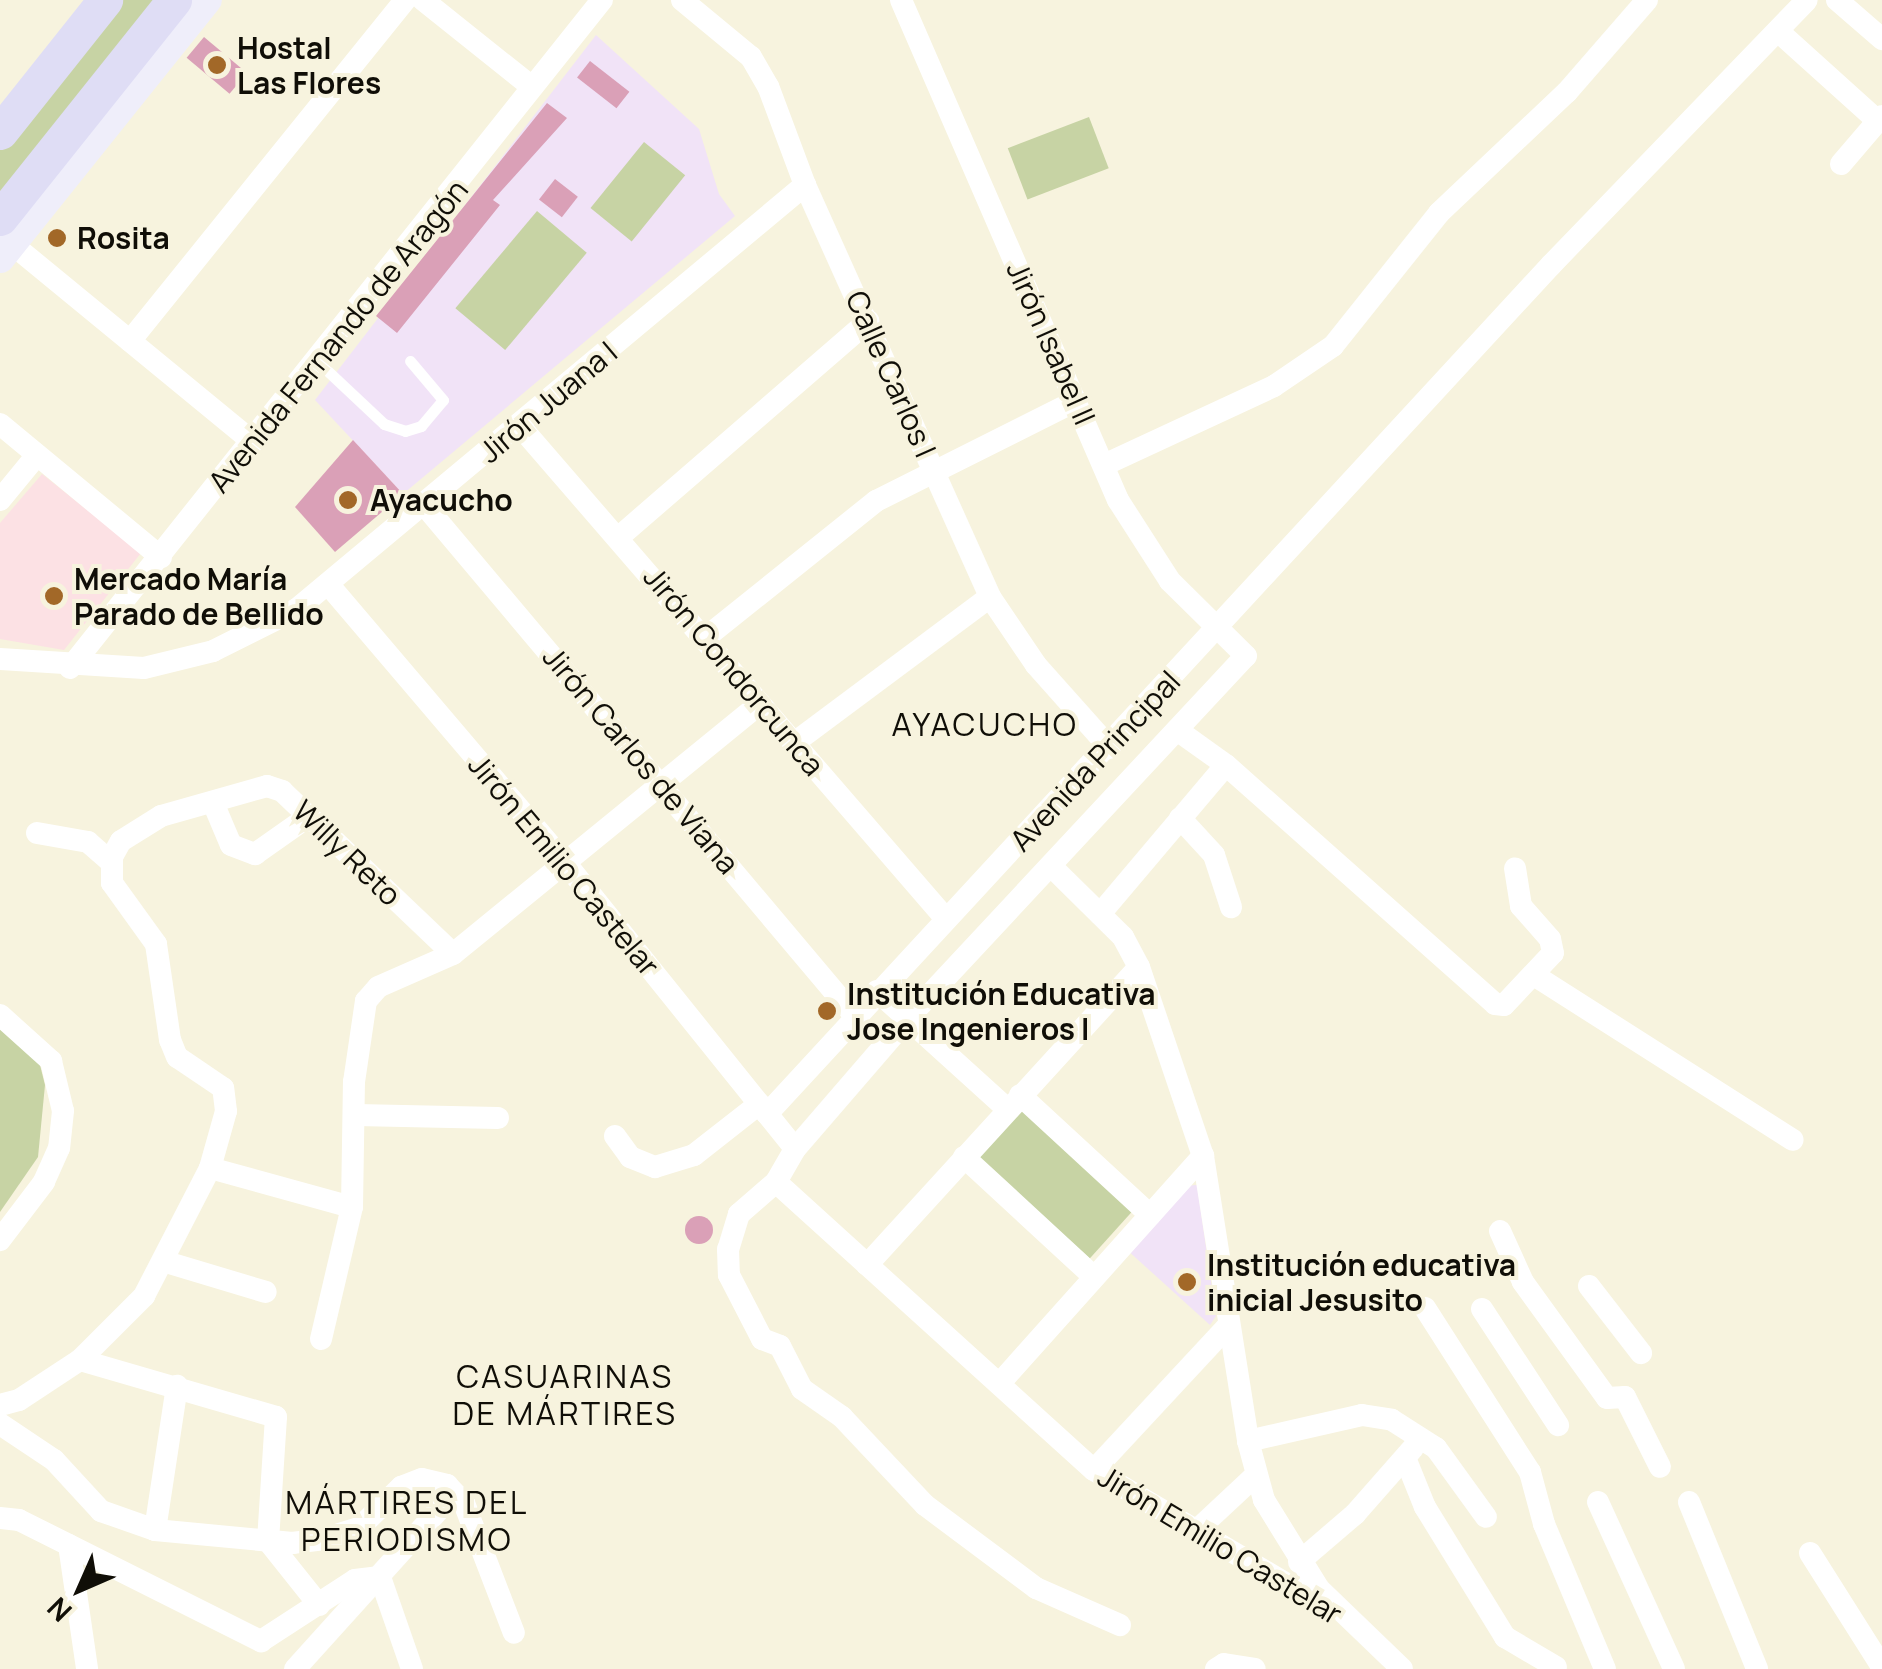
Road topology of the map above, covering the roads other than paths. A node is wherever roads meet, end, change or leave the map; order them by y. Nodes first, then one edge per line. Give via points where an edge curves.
1 (105, 0) edge
2 (174, 0) edge
3 (207, 0) edge
4 (405, 0) edge
5 (423, 0) edge
6 (602, 0) edge
7 (682, 0) edge
8 (901, 0) edge
9 (1647, 0) edge
10 (1807, 0) edge
11 (1837, 0) edge
12 (1779, 32) junction
13 (1882, 39) edge
14 (532, 87) junction
15 (1880, 118) edge
16 (0, 132) edge
17 (1841, 164) dead end
18 (804, 185) junction
19 (3, 238) edge
20 (868, 322) junction
21 (130, 342) junction
22 (318, 361) junction
23 (410, 361) dead end
24 (1076, 401) junction
25 (0, 424) edge
26 (519, 426) junction
27 (253, 442) junction
28 (37, 454) junction
29 (1104, 465) junction
30 (933, 469) junction
31 (0, 500) edge
32 (426, 507) junction
33 (619, 537) junction
34 (161, 558) junction
35 (328, 584) junction
36 (990, 597) junction
37 (1220, 628) junction
38 (705, 638) junction
39 (1246, 656) joint
40 (0, 659) edge
41 (70, 668) junction
42 (760, 704) junction
43 (1176, 730) junction
44 (794, 743) junction
45 (1110, 748) junction
46 (1226, 765) junction
47 (664, 785) junction
48 (214, 804) junction
49 (308, 816) junction
50 (1180, 818) junction
51 (37, 833) dead end
52 (112, 862) junction
53 (567, 865) junction
54 (1051, 866) junction
55 (1514, 868) dead end
56 (1231, 907) dead end
57 (1100, 914) junction
58 (946, 919) junction
59 (453, 954) junction
60 (1139, 967) junction
61 (1537, 977) junction
62 (877, 991) junction
63 (854, 1015) junction
64 (0, 1016) edge
65 (908, 1018) junction
66 (1014, 1102) junction
67 (763, 1109) junction
68 (356, 1115) junction
69 (498, 1118) dead end
70 (615, 1136) dead end
71 (1794, 1140) dead end
72 (795, 1149) junction
73 (1203, 1156) junction
74 (964, 1157) junction
75 (210, 1168) junction
76 (776, 1182) junction
77 (352, 1207) junction
78 (1150, 1215) junction
79 (1500, 1231) dead end
80 (0, 1240) edge
81 (166, 1262) junction
82 (868, 1265) junction
83 (1094, 1277) junction
84 (1589, 1286) dead end
85 (266, 1292) dead end
86 (1426, 1308) dead end
87 (1482, 1309) dead end
88 (1228, 1326) junction
89 (321, 1338) dead end
90 (1640, 1353) dead end
91 (80, 1360) junction
92 (1000, 1383) junction
93 (177, 1386) junction
94 (0, 1405) edge
95 (0, 1424) edge
96 (1558, 1425) dead end
97 (1418, 1435) junction
98 (1248, 1441) junction
99 (1406, 1460) junction
100 (1660, 1468) dead end
101 (1094, 1470) junction
102 (1255, 1476) junction
103 (447, 1485) junction
104 (1598, 1502) dead end
105 (1689, 1502) dead end
106 (1486, 1517) dead end
107 (0, 1518) edge
108 (156, 1530) junction
109 (1197, 1530) junction
110 (268, 1540) junction
111 (69, 1544) junction
112 (1810, 1553) dead end
113 (1299, 1562) junction
114 (380, 1577) junction
115 (319, 1605) junction
116 (1120, 1624) dead end
117 (1352, 1626) junction
118 (514, 1633) dead end
119 (1556, 1667) edge
120 (1882, 1667) edge
121 (88, 1669) edge
122 (294, 1669) edge
123 (412, 1669) edge
124 (1216, 1669) edge
125 (1254, 1669) edge
126 (1402, 1669) edge
127 (1605, 1669) edge
128 (1674, 1669) edge
129 (1757, 1669) edge

1 - 16 main road
2 - 19 main road
3 - 19 street
4 - 21 street
5 - 14 street
6 - 14 street, Avenida Fernando de Aragón
7 - 18 street, Calle Carlos I via 750,57
8 - 24 street, Jirón Isabel II
9 - 29 street via 1567,92 1439,213 1332,346 1274,386
10 - 12 street, Avenida Principal
11 - 13 street
12 - 15 street
12 - 37 street, Avenida Principal via 1419,406
14 - 22 street, Avenida Fernando de Aragón
15 - 17 street
18 - 20 street, Calle Carlos I
18 - 26 street, Jirón Juana I
19 - 21 street
20 - 30 street, Calle Carlos I
20 - 33 street
21 - 27 street
22 - 23 lane via 384,424 410,431 443,400
22 - 27 street, Avenida Fernando de Aragón
24 - 29 street, Jirón Isabel II
24 - 30 street
25 - 28 street
26 - 32 street, Jirón Juana I
26 - 33 street, Jirón Condorcunca
27 - 34 street, Avenida Fernando de Aragón
28 - 31 street
28 - 34 street
29 - 37 street, Jirón Isabel II via 1149,555
30 - 36 street, Calle Carlos I
30 - 38 street via 876,501
32 - 35 street, Jirón Juana I
32 - 47 street, Jirón Carlos de Viana
33 - 38 street, Jirón Condorcunca
34 - 41 street, Avenida Fernando de Aragón
35 - 41 street, Jirón Juana I via 277,621 213,651 144,668
35 - 53 street, Jirón Emilio Castelar
36 - 44 street
36 - 45 street, Calle Carlos I via 1036,665
37 - 39 street, Jirón Isabel II
37 - 45 street, Avenida Principal
38 - 42 street, Jirón Condorcunca
39 - 43 street, Avenida Principal
40 - 41 street, Jirón Juana I
42 - 44 street, Jirón Condorcunca
42 - 47 street
43 - 46 street
43 - 54 street, Avenida Principal
44 - 58 street, Jirón Condorcunca
45 - 58 street, Avenida Principal
46 - 50 street
46 - 61 street via 1495,1004 1512,1000
47 - 53 street
47 - 63 street, Jirón Carlos de Viana
48 - 49 street, Willy Reto via 266,786 282,791
48 - 49 street via 231,844 254,854
48 - 52 street, Willy Reto via 133,830
49 - 59 street, Willy Reto
50 - 56 street via 1214,855
50 - 57 street
51 - 52 street via 88,842
52 - 75 street via 112,883 163,962 166,1022 177,1057 228,1097
53 - 59 street
53 - 67 street, Jirón Emilio Castelar
54 - 57 street
54 - 65 street, Avenida Principal
55 - 61 street via 1521,906 1554,947
57 - 60 street
58 - 62 street, Avenida Principal
59 - 68 street via 378,987 366,1000
60 - 66 street
60 - 73 street
61 - 71 street
62 - 63 street, Avenida Principal
62 - 65 street
63 - 67 street, Avenida Principal
64 - 80 street via 51,1061 63,1112 60,1148 44,1182
65 - 66 street
65 - 72 street, Avenida Principal
66 - 74 street
66 - 78 street
67 - 70 street, Avenida Principal via 694,1155 655,1167 630,1157
67 - 72 street, Jirón Emilio Castelar
68 - 69 street
68 - 77 street
72 - 76 street, Avenida Principal
73 - 78 street
73 - 88 street
74 - 82 street
74 - 83 street
75 - 77 street
75 - 81 street
76 - 82 street, Jirón Emilio Castelar
76 - 116 street, Avenida Principal via 739,1214 728,1249 729,1275 762,1339 780,1346 802,1389 842,1417 924,1506 1036,1588
77 - 89 street
78 - 83 street
79 - 100 street via 1523,1282 1607,1398 1625,1398
81 - 85 street
81 - 91 street via 115,1330
82 - 92 street, Jirón Emilio Castelar
83 - 92 street
84 - 90 street
86 - 127 street via 1530,1472 1544,1524
87 - 96 street
88 - 98 street
88 - 101 street
91 - 93 street
91 - 94 street
92 - 101 street, Jirón Emilio Castelar
93 - 108 street
93 - 110 street via 276,1418
95 - 108 street via 54,1460 101,1512
97 - 98 street via 1392,1420 1362,1415
97 - 99 street
97 - 106 street
98 - 102 street
99 - 113 street
99 - 119 street via 1424,1507 1505,1637
101 - 109 street, Jirón Emilio Castelar
102 - 109 street
102 - 113 street
103 - 110 street via 422,1479 401,1487 358,1528 323,1538
103 - 114 street via 443,1505
103 - 118 street via 464,1503
104 - 128 street
105 - 129 street
107 - 111 street
108 - 110 street
109 - 117 street, Jirón Emilio Castelar
110 - 115 street
111 - 115 street via 244,1637 262,1641
111 - 121 street
112 - 120 street
113 - 117 street
114 - 115 street via 355,1580
114 - 122 street
114 - 123 street
117 - 126 street
124 - 125 street

